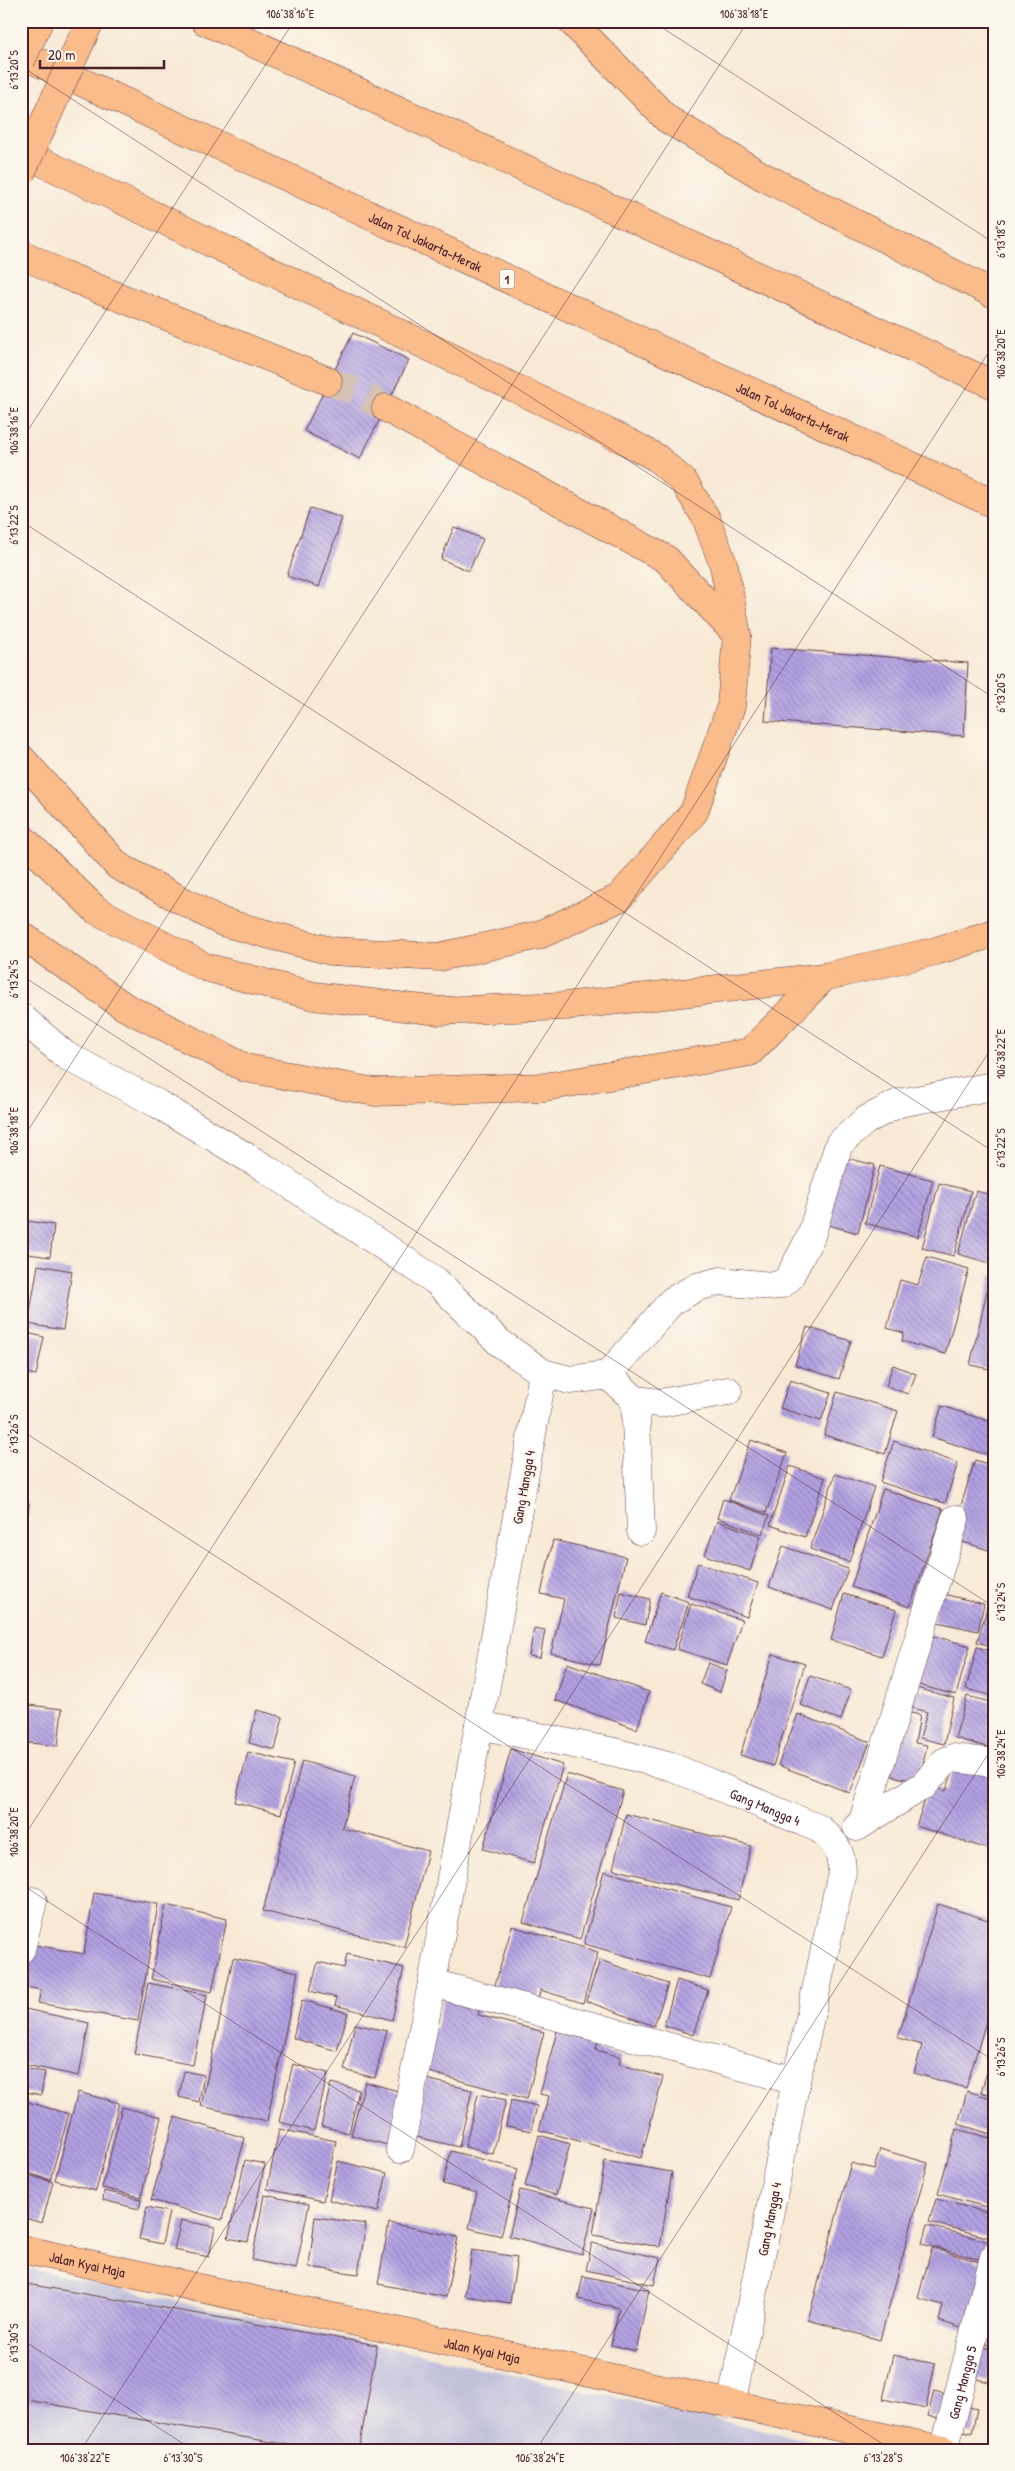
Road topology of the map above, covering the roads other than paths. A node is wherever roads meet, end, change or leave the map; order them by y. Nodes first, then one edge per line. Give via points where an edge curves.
1 (39, 21) edge
2 (90, 21) edge
3 (205, 21) edge
4 (571, 21) edge
5 (21, 54) edge
6 (21, 62) edge
7 (21, 152) edge
8 (21, 173) edge
9 (21, 253) edge
10 (994, 294) edge
11 (328, 382) tunnel mouth
12 (994, 385) edge
13 (386, 408) tunnel mouth
14 (994, 504) edge
15 (737, 635) junction
16 (21, 758) edge
17 (21, 837) edge
18 (994, 934) edge
19 (21, 935) edge
20 (824, 977) junction
21 (21, 1017) edge
22 (994, 1086) edge
23 (543, 1373) junction
24 (608, 1374) junction
25 (728, 1391) dead end
26 (635, 1400) junction
27 (955, 1519) dead end
28 (641, 1531) dead end
29 (480, 1725) junction
30 (994, 1763) edge
31 (862, 1824) junction
32 (834, 1842) junction
33 (33, 1901) dead end
34 (21, 1949) edge
35 (432, 1983) junction
36 (796, 2081) junction
37 (400, 2149) dead end
38 (21, 2249) edge
39 (994, 2257) edge
40 (731, 2405) junction
41 (943, 2450) edge

1 - 6 main road, bridge
2 - 8 main road, bridge
3 - 12 main road
4 - 10 main road via 667,119 762,176
5 - 14 main road, Jalan Tol Jakarta–Merak / 1
7 - 15 main road via 657,458 684,482 706,518 724,566
9 - 11 main road via 58,272
13 - 15 main road via 666,560
15 - 16 main road via 731,706 694,812 618,898 539,935 439,957 331,951 222,922 118,866
17 - 20 main road via 96,910 205,967 314,996 439,1011 556,1007
18 - 20 main road
19 - 20 main road via 125,1007 246,1068 375,1092 545,1087 750,1052
21 - 23 street via 65,1055 158,1104 265,1168 436,1281 500,1343
22 - 24 street via 899,1103 866,1120 839,1144 811,1236 789,1278 772,1286 720,1281 697,1287 672,1301
23 - 24 street via 570,1380
23 - 29 street, Gang Mangga 4
24 - 26 street
25 - 26 street via 660,1403
26 - 28 street
27 - 31 street
29 - 32 street, Gang Mangga 4 via 672,1767 820,1829
29 - 35 street
30 - 31 street via 953,1758 944,1762 924,1785
31 - 32 street
32 - 36 street, Gang Mangga 4 via 842,1856 842,1872
33 - 34 street
35 - 36 street
35 - 37 street
36 - 40 street, Gang Mangga 4
38 - 40 main road, Jalan Kyai Maja
39 - 41 street, Gang Mangga 5
40 - 41 main road, Jalan Kyai Maja

